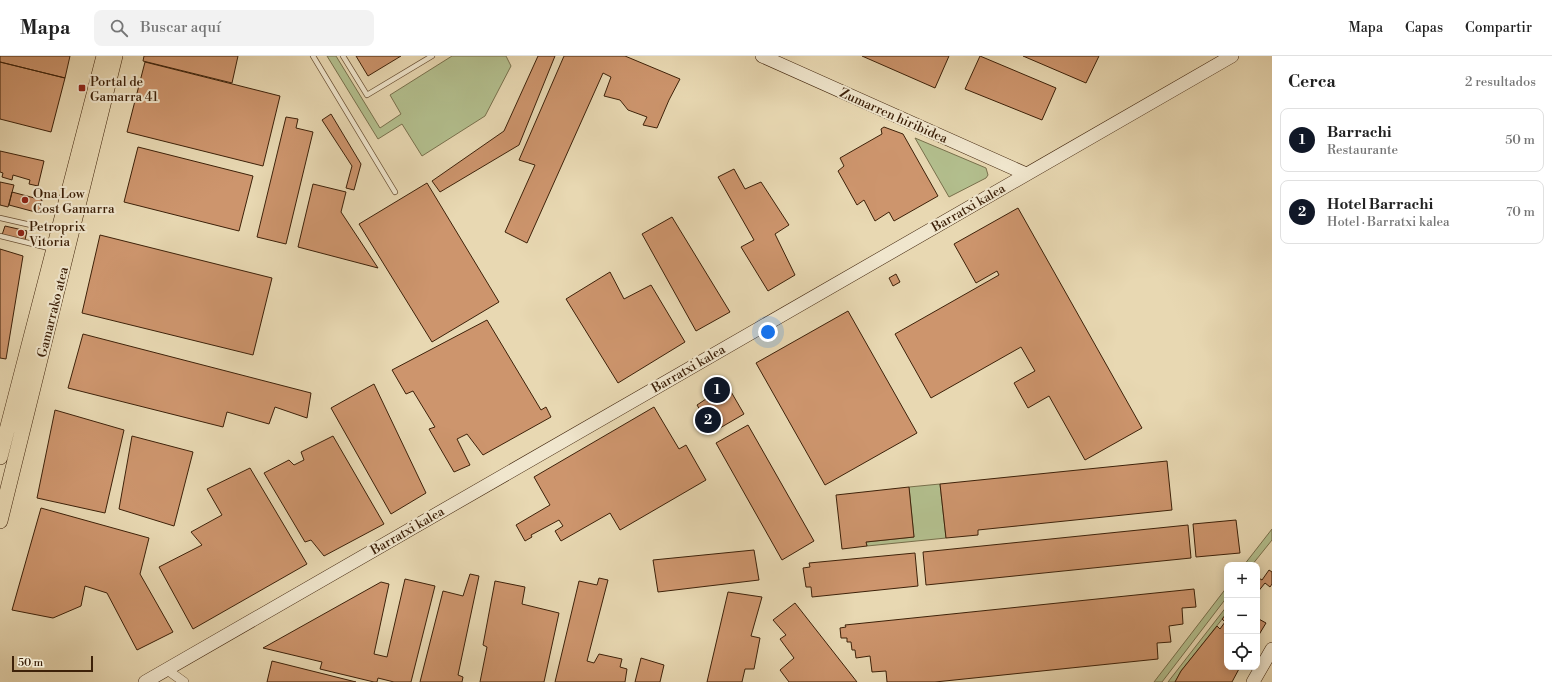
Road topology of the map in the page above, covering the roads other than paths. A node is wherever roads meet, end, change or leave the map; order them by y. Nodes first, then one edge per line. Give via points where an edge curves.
1 (104, 56) edge
2 (115, 56) edge
3 (313, 56) edge
4 (343, 56) edge
5 (432, 56) edge
6 (762, 56) edge
7 (1232, 56) edge
8 (1026, 174) junction
9 (395, 192) dead end
10 (0, 218) edge
11 (58, 232) junction
12 (0, 236) edge
13 (54, 249) junction
14 (0, 457) edge
15 (0, 521) edge
16 (1272, 649) edge
17 (166, 669) junction
18 (144, 682) edge
19 (184, 682) edge
20 (1253, 682) edge

1 - 11 main road, Gamarrako atea
2 - 15 main road, Gamarrako atea
3 - 9 lane
4 - 5 lane via 367,95
6 - 8 street, Zumarren hiribidea
7 - 8 street, Barratxi kalea
8 - 17 street, Barratxi kalea
10 - 11 lane
11 - 13 main road, Gamarrako atea
12 - 13 lane
13 - 14 main road, Gamarrako atea
16 - 20 street
17 - 18 street, Barratxi kalea
17 - 19 street

